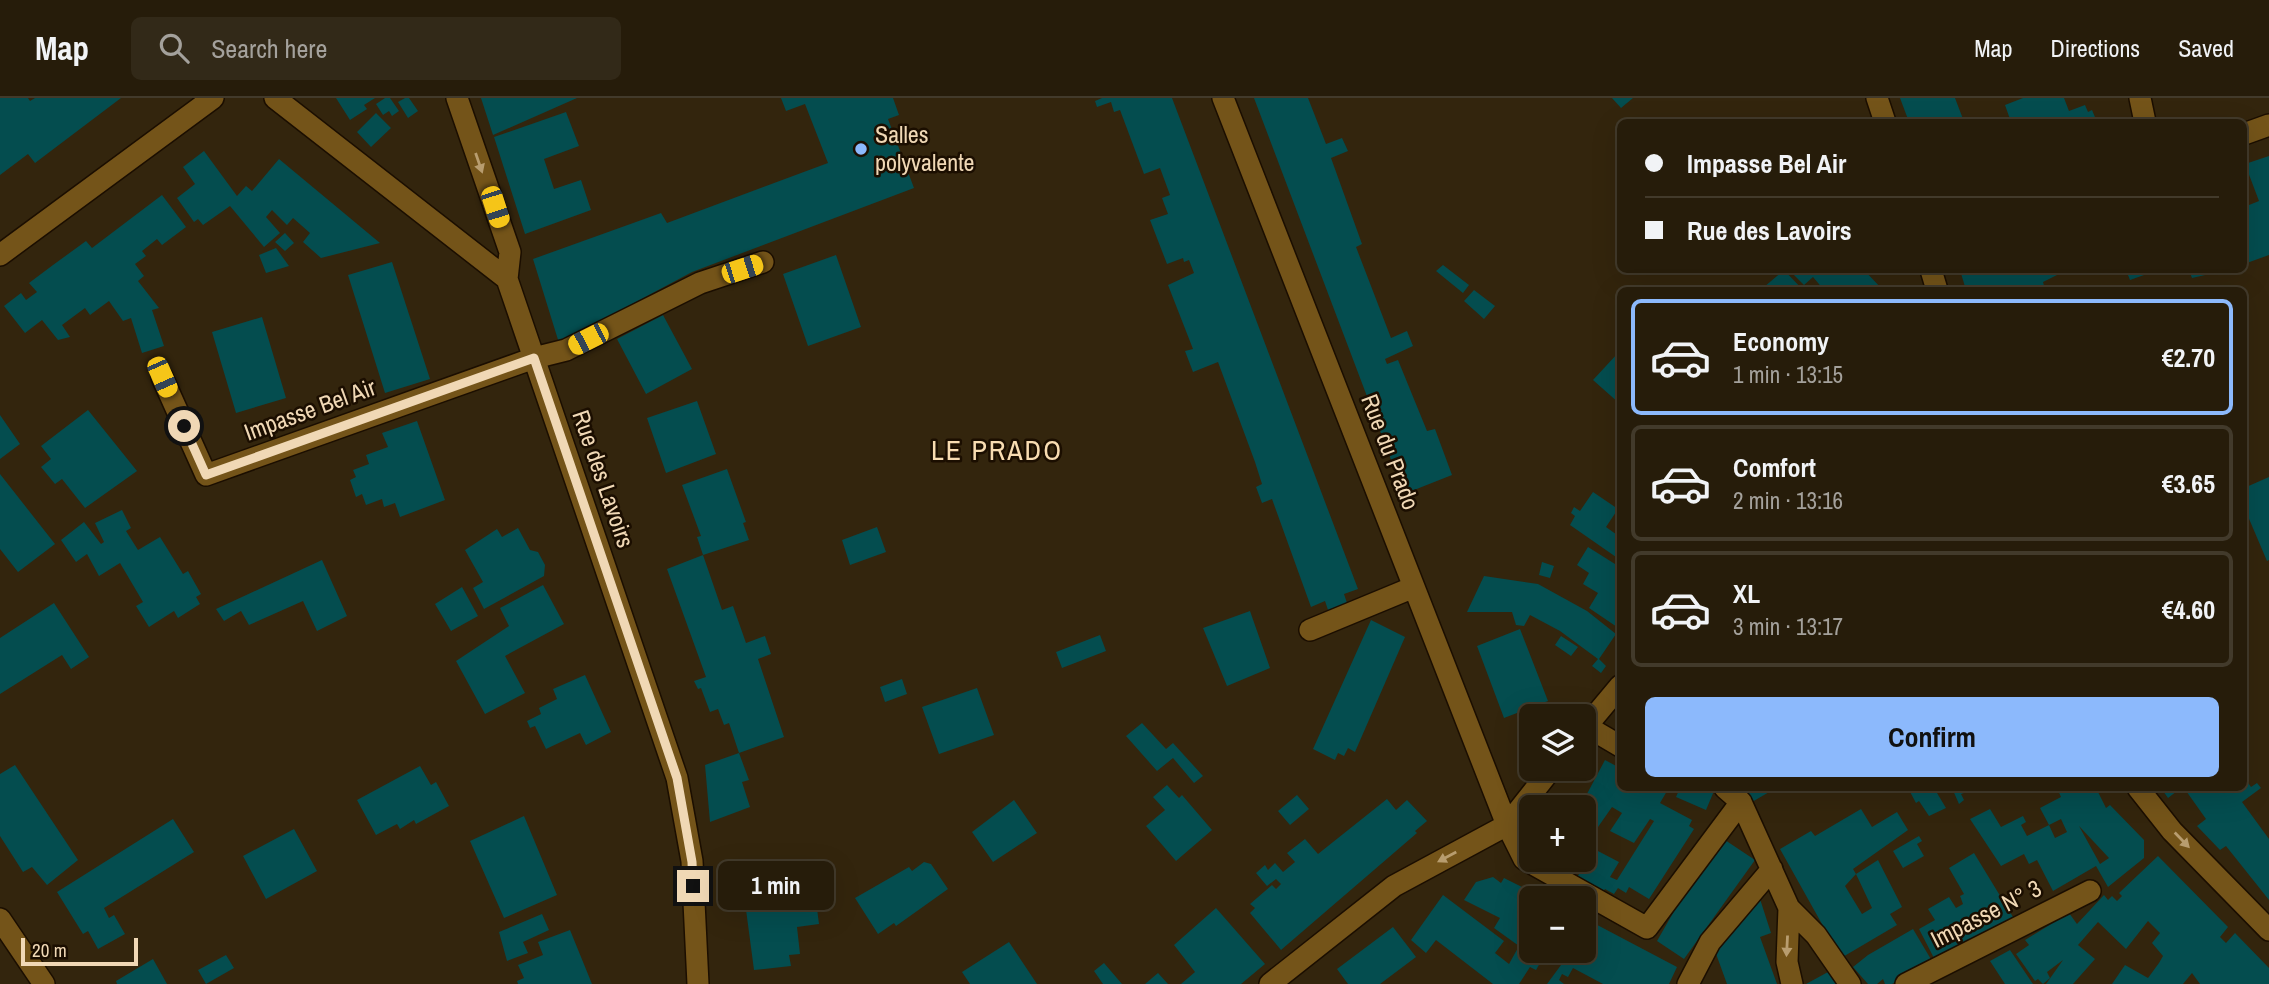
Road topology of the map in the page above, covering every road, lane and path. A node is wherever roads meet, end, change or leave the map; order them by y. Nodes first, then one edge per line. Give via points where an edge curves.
1 (213, 98) edge
2 (275, 98) edge
3 (457, 98) edge
4 (1223, 98) edge
5 (1877, 98) edge
6 (2140, 98) edge
7 (1884, 119) edge
8 (2144, 119) edge
9 (2269, 125) edge
10 (2247, 133) edge
11 (0, 255) edge
12 (763, 262) dead end
13 (507, 279) junction
14 (534, 358) junction
15 (162, 377) dead end
16 (1415, 587) junction
17 (1310, 631) dead end
18 (1617, 690) edge
19 (1596, 714) edge
20 (1596, 733) edge
21 (1617, 744) edge
22 (1542, 781) edge
23 (1728, 791) edge
24 (2140, 791) edge
25 (1741, 802) junction
26 (1507, 825) junction
27 (1772, 869) junction
28 (2090, 891) dead end
29 (1789, 908) junction
30 (0, 919) edge
31 (2269, 930) edge
32 (44, 984) edge
33 (698, 984) edge
34 (1270, 984) edge
35 (1688, 984) edge
36 (1792, 984) edge
37 (1850, 984) edge
38 (1906, 984) edge

1 - 11 street
2 - 13 street
3 -> 13 street via 510,252
4 - 16 street, Rue du Prado
5 - 7 street
6 - 8 street
9 - 10 street
12 - 14 street via 700,283 566,350
13 - 14 street, Rue des Lavoirs
14 - 15 street, Impasse Bel Air via 206,475
14 - 33 street, Rue des Lavoirs via 677,778 692,862
16 - 17 street
16 - 26 street, Rue du Prado
18 - 19 street
20 - 21 street
22 - 26 street
23 - 25 street
24 -> 31 street via 2172,831
25 - 26 street, Rue du Prado via 1647,928 1524,859
25 - 27 street
26 -> 34 street via 1394,886
27 - 29 street
27 - 35 street via 1710,942
28 - 38 street, Impasse N° 3
29 -> 36 street via 1787,962
29 - 37 street via 1816,935
30 - 32 street

